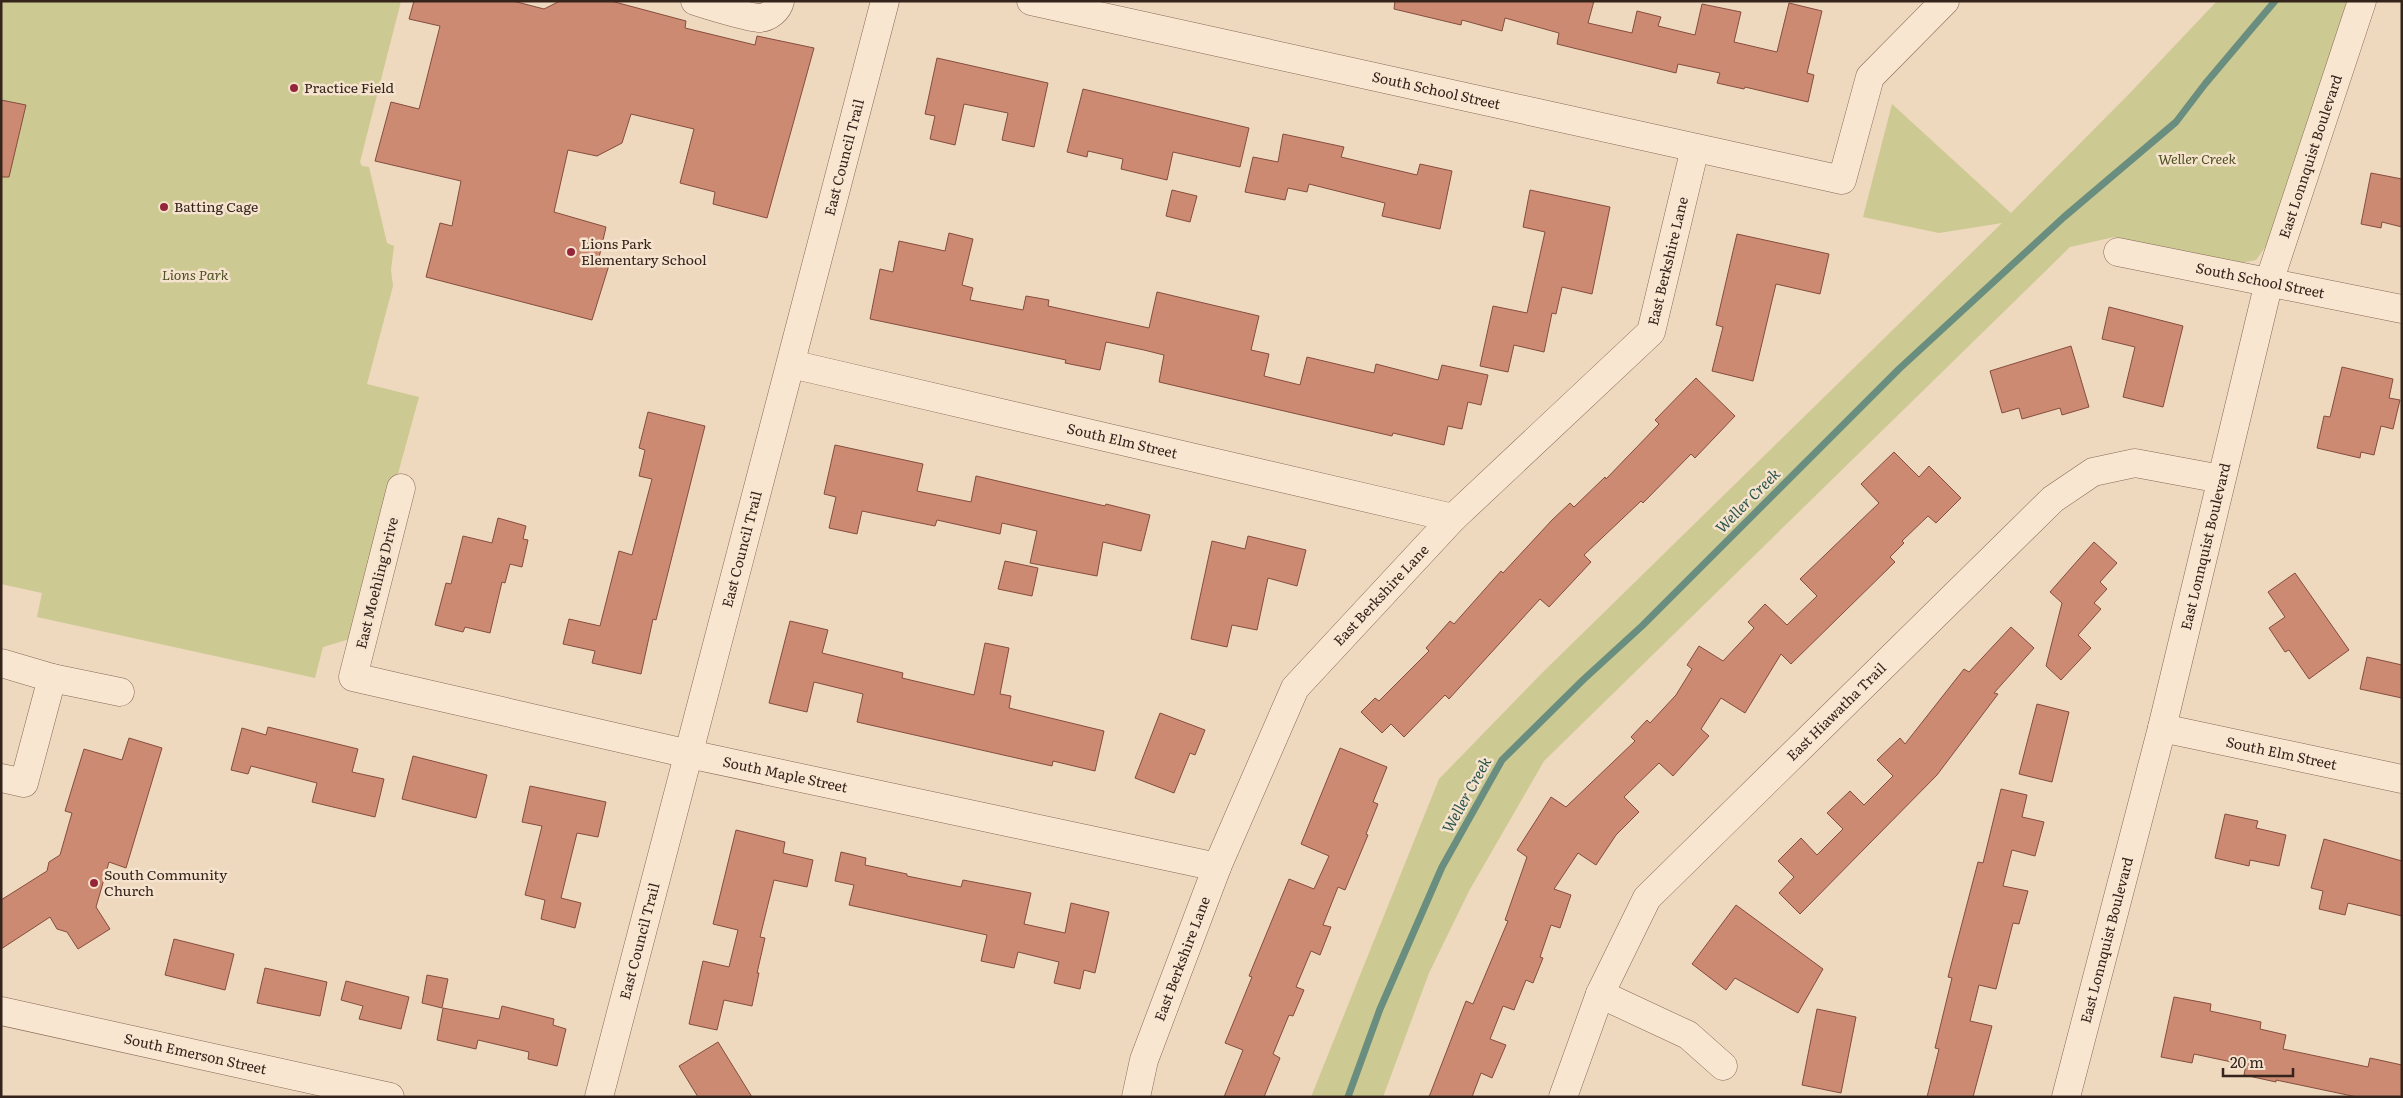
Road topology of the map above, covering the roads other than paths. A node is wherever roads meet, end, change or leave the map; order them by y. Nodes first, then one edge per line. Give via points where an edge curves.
1 (695, 1) edge
2 (780, 1) edge
3 (885, 1) edge
4 (1031, 1) edge
5 (1945, 1) edge
6 (2362, 1) edge
7 (1695, 148) junction
8 (2118, 252) dead end
9 (2269, 282) junction
10 (2402, 309) edge
11 (790, 364) junction
12 (2221, 479) junction
13 (401, 488) dead end
14 (1453, 518) junction
15 (1, 663) edge
16 (52, 678) junction
17 (353, 678) joint
18 (120, 692) dead end
19 (2162, 728) junction
20 (689, 754) junction
21 (1, 778) edge
22 (2402, 778) edge
23 (1218, 868) junction
24 (1600, 994) junction
25 (1, 1011) edge
26 (1723, 1066) dead end
27 (390, 1097) edge
28 (599, 1097) edge
29 (1136, 1097) edge
30 (1563, 1097) edge
31 (2066, 1097) edge

1 - 2 street via 759,18 770,15
3 - 11 street, East Council Trail
4 - 7 street, South School Street
5 - 7 street, South School Street via 1870,77 1842,180
6 - 9 street, East Lonnquist Boulevard
7 - 14 street, East Berkshire Lane via 1650,332
8 - 9 street, South School Street
9 - 10 street, South School Street
9 - 12 street, East Lonnquist Boulevard
11 - 14 street, South Elm Street
11 - 20 street, East Council Trail
12 - 19 street, East Lonnquist Boulevard
12 - 24 street, East Hiawatha Trail via 2135,463 2093,472 2053,499 1646,898
13 - 17 street, East Moehling Drive
14 - 23 street, East Berkshire Lane via 1295,688
15 - 16 street
16 - 18 street
16 - 21 street via 24,783
17 - 20 street, South Maple Street
19 - 22 street, South Elm Street
19 - 31 street, East Lonnquist Boulevard
20 - 23 street, South Maple Street
20 - 28 street, East Council Trail
23 - 29 street, East Berkshire Lane via 1144,1060
24 - 26 street via 1688,1035
24 - 30 street, East Hiawatha Trail
25 - 27 street, South Emerson Street

